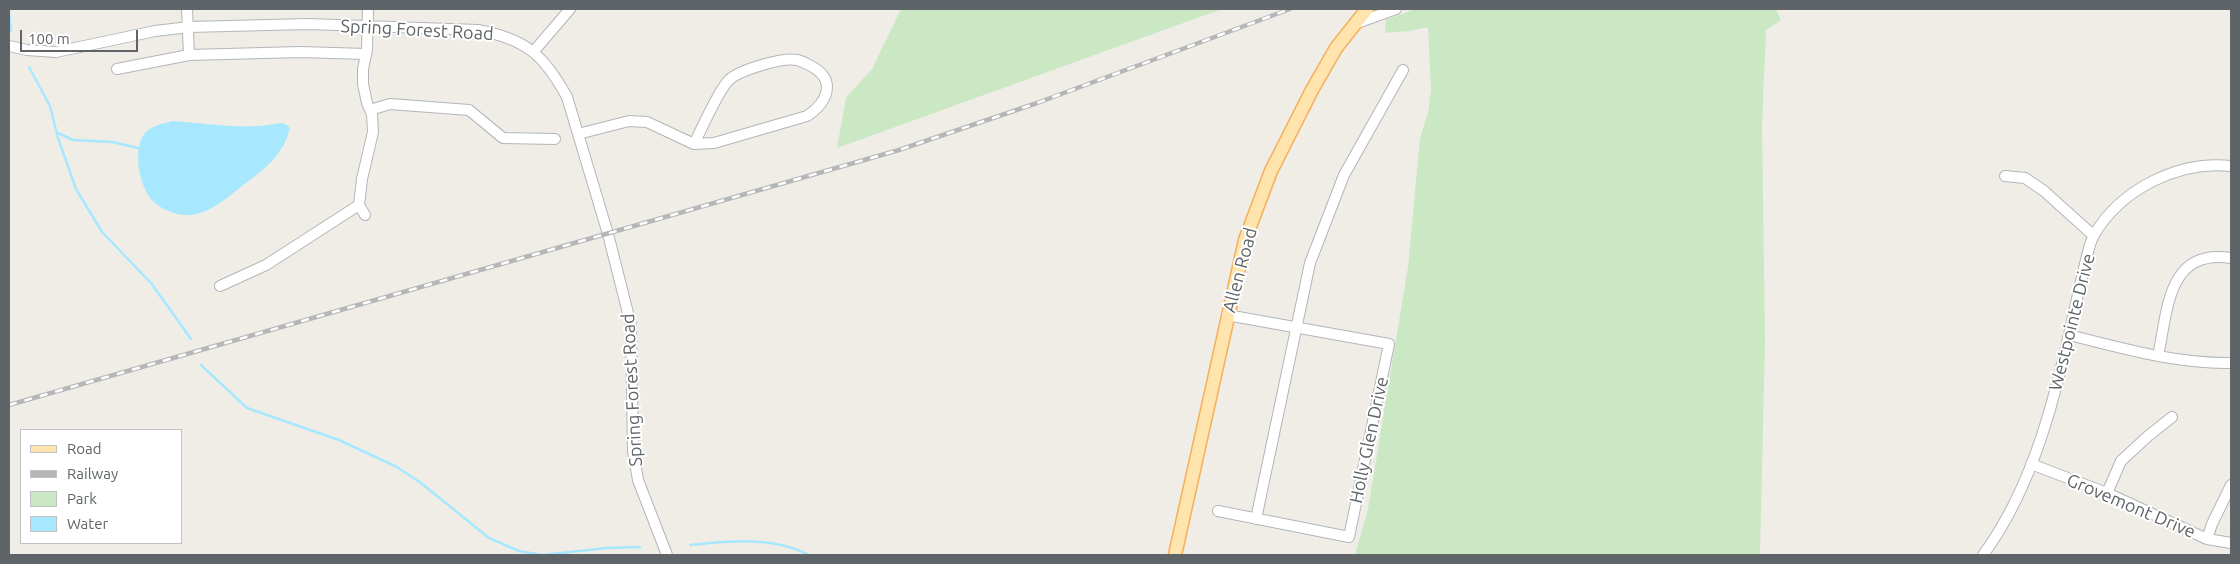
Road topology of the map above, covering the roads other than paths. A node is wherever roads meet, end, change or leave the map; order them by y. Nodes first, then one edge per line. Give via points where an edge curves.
1 (187, 9) edge
2 (368, 9) edge
3 (570, 9) edge
4 (1367, 9) edge
5 (1396, 9) edge
6 (1357, 23) junction
7 (368, 26) junction
8 (189, 27) junction
9 (9, 46) edge
10 (534, 50) junction
11 (366, 54) junction
12 (189, 55) junction
13 (117, 69) dead end
14 (1403, 70) dead end
15 (370, 110) junction
16 (578, 134) junction
17 (555, 139) dead end
18 (694, 144) junction
19 (2231, 166) edge
20 (2005, 176) dead end
21 (359, 205) junction
22 (365, 215) dead end
23 (2094, 236) junction
24 (2231, 258) edge
25 (220, 286) dead end
26 (1228, 315) junction
27 (1296, 327) junction
28 (2069, 335) junction
29 (2158, 356) junction
30 (2231, 363) edge
31 (2172, 417) dead end
32 (2031, 464) junction
33 (2231, 485) edge
34 (2107, 493) junction
35 (1218, 511) dead end
36 (1256, 519) junction
37 (2207, 539) junction
38 (2231, 543) edge
39 (668, 555) edge
40 (1175, 555) edge
41 (1983, 555) edge

1 - 8 street
2 - 7 street
3 - 10 street
4 - 6 main road, Allen Road
5 - 6 street
6 - 26 main road, Allen Road via 1336,48 1271,171 1245,240
7 - 8 street, Spring Forest Road
7 - 10 street, Spring Forest Road via 478,30 504,35
7 - 11 street
8 - 9 street, Spring Forest Road via 56,52
8 - 12 street
10 - 16 street, Spring Forest Road via 555,74 567,97
11 - 12 street
11 - 15 street via 363,84
12 - 13 street
14 - 27 street via 1344,175 1310,263
15 - 17 street via 390,104 469,110 503,138
15 - 21 street via 373,132
16 - 18 street via 628,121 647,122
16 - 39 street, Spring Forest Road via 631,325 635,470
18 - 18 street via 714,143 808,116 819,108 828,89 826,79 820,71 798,60 786,59 736,74 727,82
19 - 23 street, Westpointe Drive via 2173,172 2138,189 2112,211
20 - 23 street via 2025,178
21 - 22 street
21 - 25 street via 266,265
23 - 28 street, Westpointe Drive
24 - 29 street via 2206,256 2190,264 2177,277
26 - 27 street, Holly Glen Drive
26 - 40 main road, Allen Road
27 - 36 street
27 - 36 street, Holly Glen Drive via 1389,344 1349,537
28 - 29 street
28 - 32 street, Westpointe Drive via 2046,424
29 - 30 street
31 - 34 street via 2121,461
32 - 34 street, Grovemont Drive
32 - 41 street, Westpointe Drive via 1999,532
33 - 37 street
34 - 37 street, Grovemont Drive
35 - 36 street, Holly Glen Drive
37 - 38 street, Grovemont Drive

